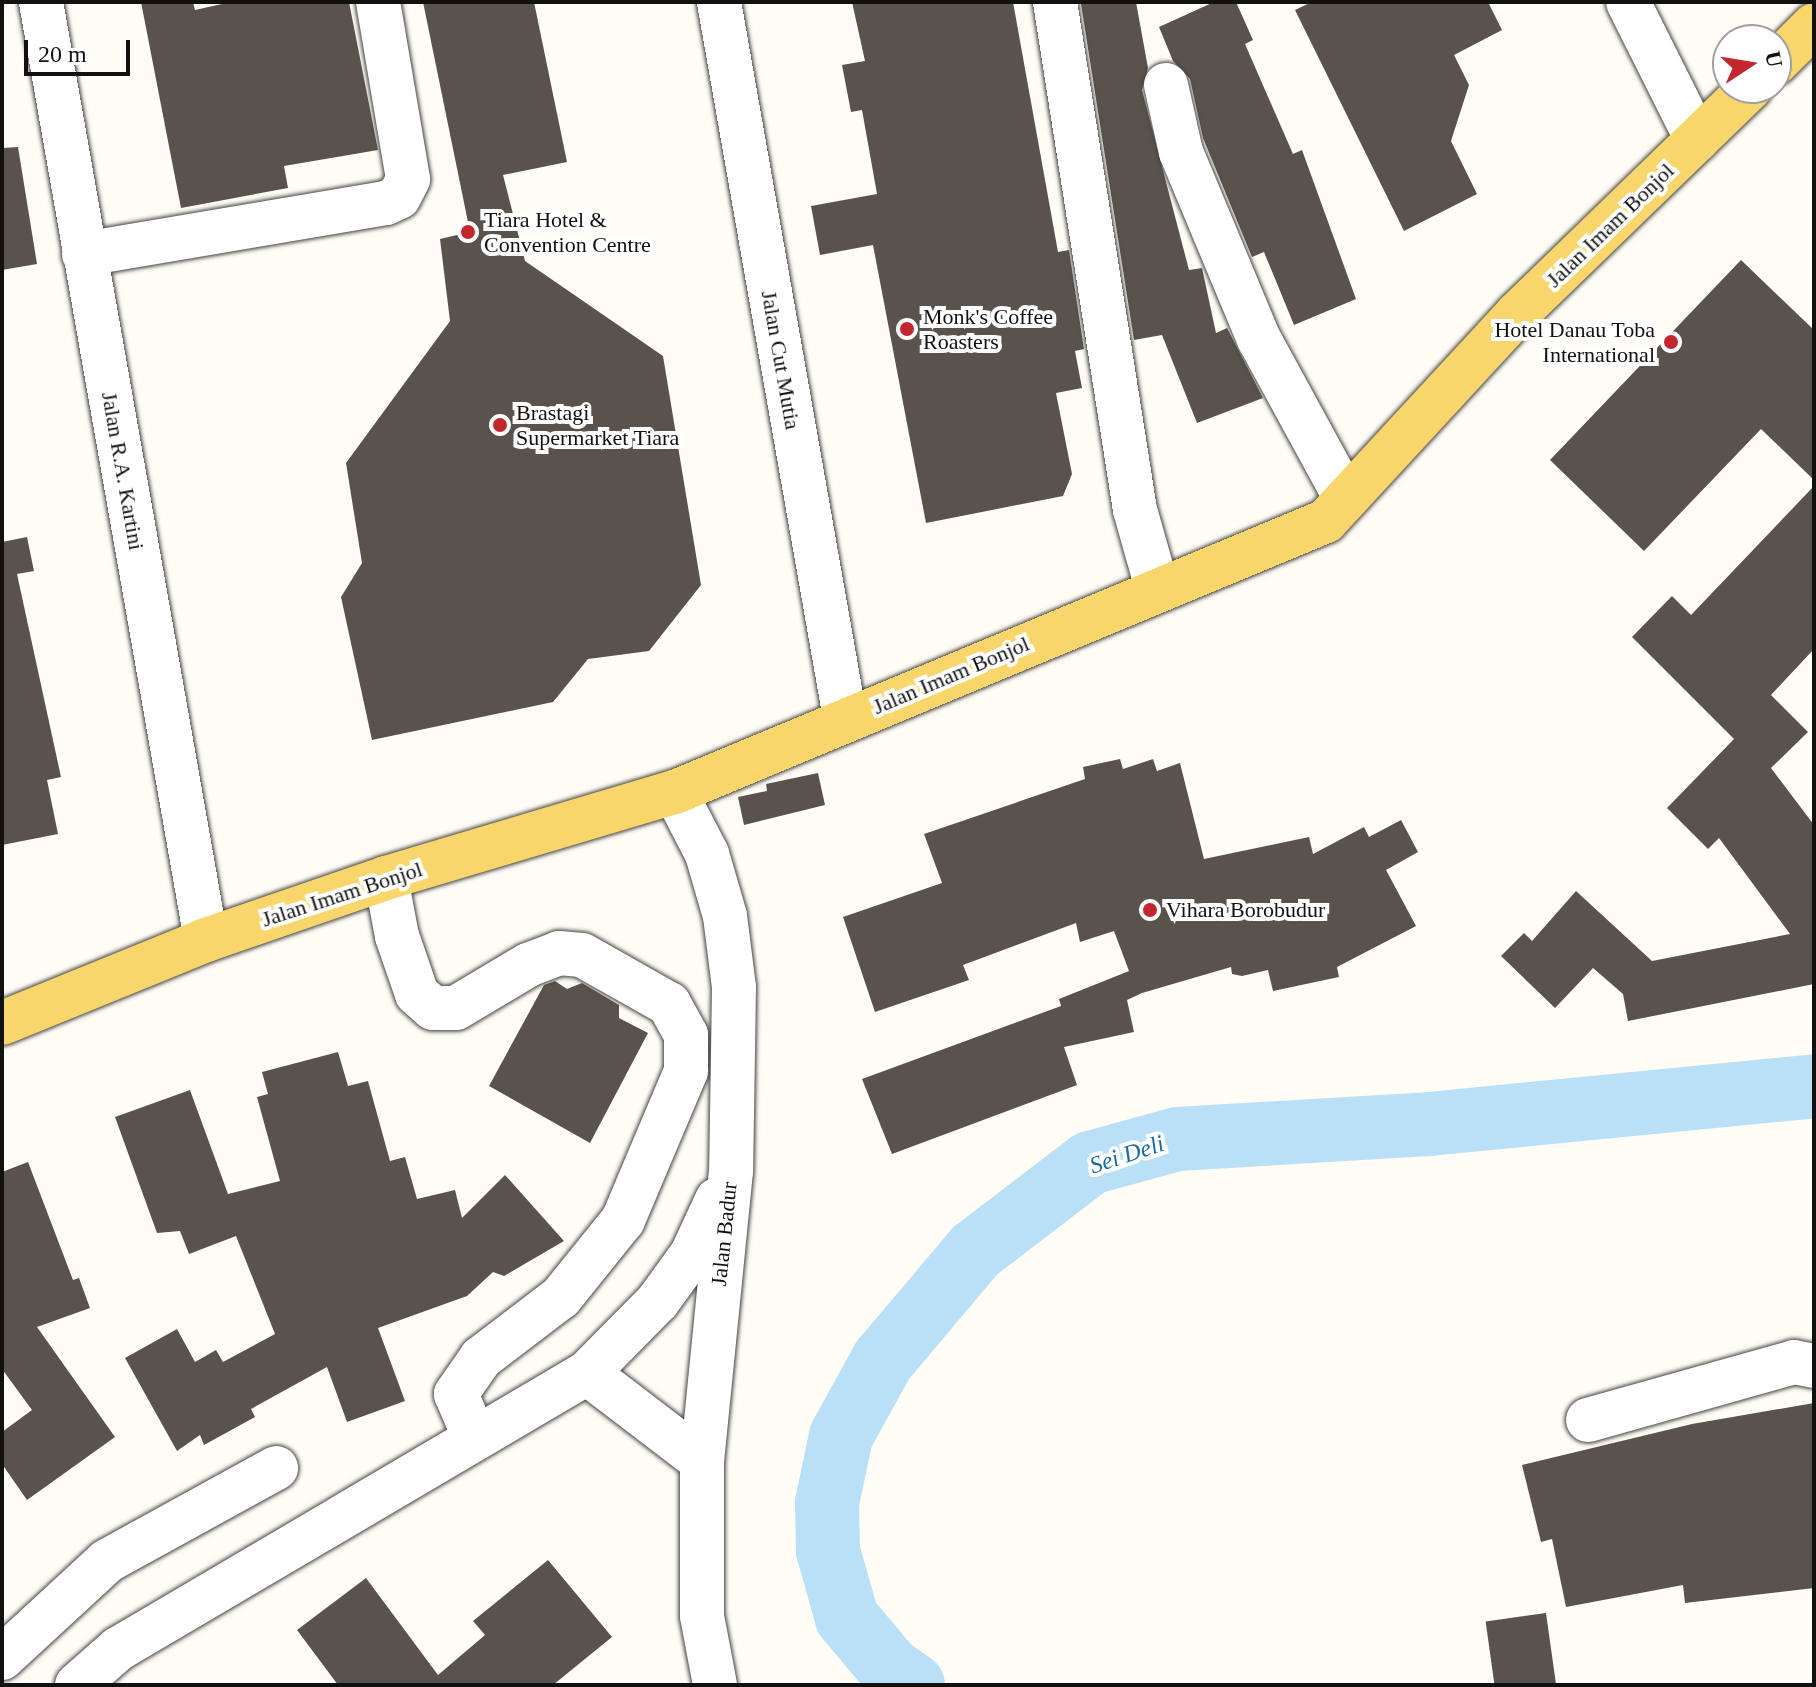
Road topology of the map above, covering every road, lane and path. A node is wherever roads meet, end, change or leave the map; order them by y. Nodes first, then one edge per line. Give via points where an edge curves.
1 (41, 2) edge
2 (378, 2) edge
3 (719, 2) edge
4 (1055, 2) edge
5 (1628, 2) edge
6 (1814, 25) edge
7 (1792, 47) edge
8 (1166, 85) dead end
9 (1734, 104) edge
10 (1697, 140) junction
11 (84, 254) junction
12 (1345, 497) junction
13 (1157, 588) junction
14 (845, 718) junction
15 (675, 792) junction
16 (386, 878) junction
17 (206, 940) junction
18 (2, 1023) edge
19 (731, 1171) junction
20 (1814, 1366) edge
21 (587, 1373) junction
22 (1588, 1420) dead end
23 (474, 1436) junction
24 (702, 1461) junction
25 (276, 1468) dead end
26 (2, 1658) edge
27 (77, 1685) edge
28 (715, 1685) edge

1 - 11 street, Jalan R.A. Kartini
2 - 11 street via 408,179 399,197
3 - 14 street, Jalan Cut Mutia
4 - 13 street via 1135,510
5 - 10 street
6 - 7 main road
8 - 12 street via 1181,152 1259,339
9 - 10 main road, Jalan Imam Bonjol
10 - 12 main road, Jalan Imam Bonjol via 1517,314
11 - 17 street, Jalan R.A. Kartini
12 - 13 main road, Jalan Imam Bonjol via 1326,521
13 - 14 main road, Jalan Imam Bonjol
14 - 15 main road, Jalan Imam Bonjol
15 - 16 main road, Jalan Imam Bonjol
15 - 19 street, Jalan Badur via 707,854 725,916 734,987
16 - 17 main road, Jalan Imam Bonjol
16 - 23 street via 397,936 417,994 433,1008 456,1008 528,965 559,953 582,955 669,1004 686,1035 686,1071 623,1220 561,1297 481,1358 456,1394
17 - 18 main road, Jalan Imam Bonjol
19 - 21 street via 692,1254 658,1301
19 - 24 street, Jalan Badur
20 - 22 street via 1794,1362
21 - 23 street
21 - 24 street
23 - 27 street via 118,1649
24 - 28 street, Jalan Badur via 702,1616
25 - 26 street via 107,1561

